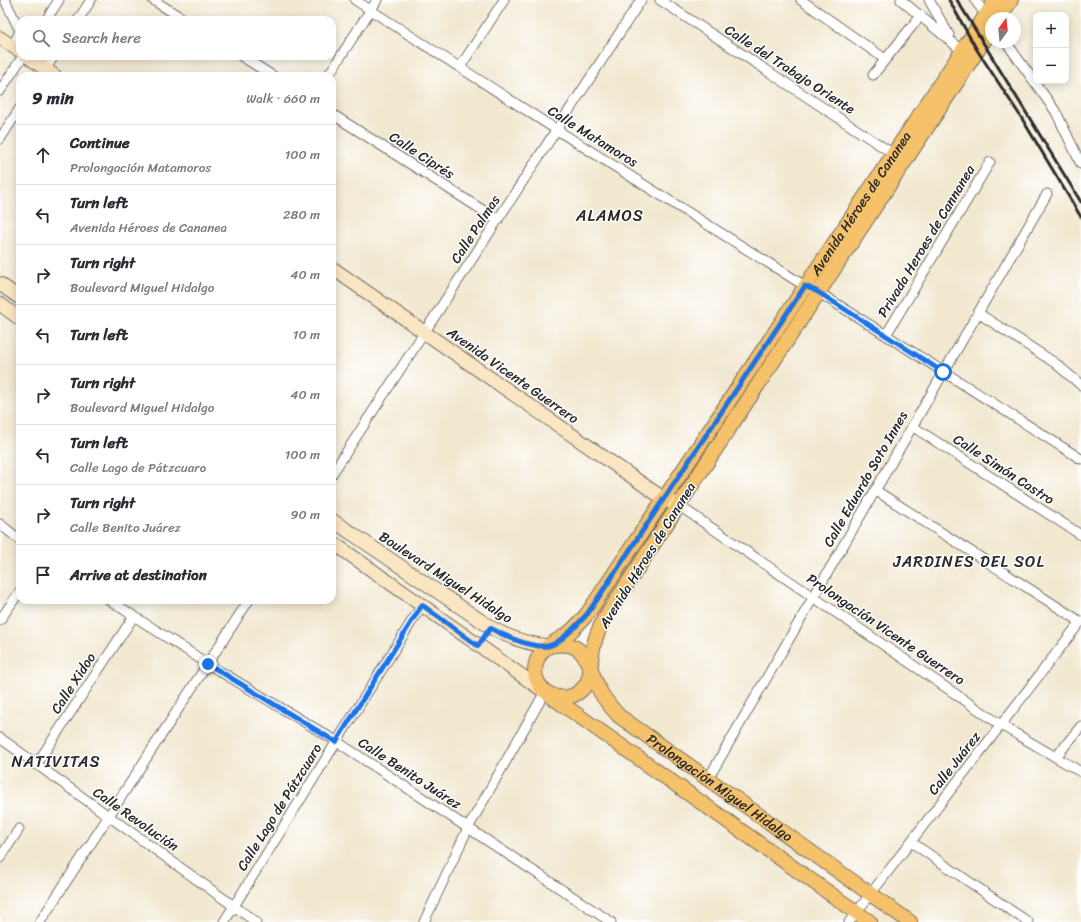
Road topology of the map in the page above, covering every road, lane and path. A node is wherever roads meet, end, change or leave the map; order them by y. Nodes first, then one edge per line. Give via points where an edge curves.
1 (5, 0) edge
2 (59, 0) edge
3 (91, 0) edge
4 (153, 0) edge
5 (355, 0) edge
6 (377, 0) edge
7 (504, 0) edge
8 (641, 0) edge
9 (660, 0) edge
10 (801, 0) edge
11 (901, 0) edge
12 (929, 0) edge
13 (975, 0) edge
14 (996, 0) edge
15 (1011, 0) edge
16 (370, 10) junction
17 (986, 12) edge
18 (993, 12) edge
19 (998, 12) edge
20 (921, 15) junction
21 (49, 16) edge
22 (81, 16) edge
23 (179, 16) edge
24 (16, 23) edge
25 (985, 25) edge
26 (985, 34) edge
27 (0, 38) edge
28 (1010, 48) edge
29 (16, 49) edge
30 (962, 50) junction
31 (885, 59) junction
32 (20, 60) edge
33 (31, 60) edge
34 (52, 60) edge
35 (248, 60) edge
36 (460, 68) junction
37 (45, 72) edge
38 (48, 72) edge
39 (267, 72) edge
40 (331, 72) edge
41 (873, 75) dead end
42 (0, 91) edge
43 (16, 114) edge
44 (336, 117) edge
45 (557, 130) junction
46 (0, 139) edge
47 (899, 158) junction
48 (990, 162) dead end
49 (1081, 164) edge
50 (1046, 194) dead end
51 (498, 220) junction
52 (336, 271) edge
53 (0, 284) edge
54 (812, 289) junction
55 (16, 295) edge
56 (0, 304) edge
57 (978, 313) junction
58 (16, 316) edge
59 (424, 333) junction
60 (886, 336) junction
61 (943, 372) junction
62 (1081, 385) edge
63 (912, 426) junction
64 (1081, 459) edge
65 (336, 468) edge
66 (875, 490) junction
67 (664, 499) junction
68 (678, 505) junction
69 (336, 523) edge
70 (0, 524) edge
71 (1081, 535) edge
72 (16, 537) edge
73 (336, 545) edge
74 (16, 597) edge
75 (813, 597) junction
76 (115, 604) edge
77 (246, 604) edge
78 (422, 605) junction
79 (134, 616) junction
80 (0, 620) edge
81 (1081, 622) edge
82 (490, 628) junction
83 (478, 646) junction
84 (549, 646) junction
85 (208, 664) junction
86 (590, 666) junction
87 (545, 692) junction
88 (1001, 724) junction
89 (1081, 726) edge
90 (0, 738) edge
91 (336, 742) junction
92 (1056, 757) junction
93 (36, 765) junction
94 (1081, 772) edge
95 (708, 779) junction
96 (108, 817) junction
97 (468, 828) junction
98 (19, 829) dead end
99 (911, 842) junction
100 (0, 858) edge
101 (871, 894) junction
102 (234, 906) junction
103 (853, 917) edge
104 (40, 922) edge
105 (224, 922) edge
106 (256, 922) edge
107 (424, 922) edge
108 (611, 922) edge
109 (870, 922) edge
110 (910, 922) edge
111 (1028, 922) edge

1 - 24 street
2 - 21 street
3 - 22 street
4 - 23 street
5 - 16 street, Calle Matamoros
6 - 16 street
7 - 36 street
8 - 45 street, Calle Palmas
9 - 47 street, Calle del Trabajo Oriente
10 - 31 street
11 - 20 street
12 - 30 street
13 - 17 street
14 - 18 main road, Avenida Héroes de Cananea
15 - 19 main road, Avenida Héroes de Cananea
16 - 36 street, Calle Matamoros
16 - 40 street
20 - 30 street
20 - 31 street
25 - 30 main road, Avenida Héroes de Cananea
26 - 30 main road, Avenida Héroes de Cananea
27 - 29 street
28 - 49 street via 1056,112
30 - 47 main road, Avenida Héroes de Cananea
31 - 41 street
32 - 42 street
33 - 37 street
34 - 38 street
35 - 39 street
36 - 45 street, Calle Matamoros
43 - 46 street
44 - 51 street, Calle Ciprés
45 - 51 street, Calle Palmas
45 - 54 street, Calle Matamoros
47 - 54 main road, Avenida Héroes de Cananea
48 - 60 street, Privada Heroes de Cannanea
50 - 57 street, Calle Eduardo Soto Innes
51 - 59 street, Calle Palmas
52 - 59 street, Avenida Vicente Guerrero
53 - 55 street
54 - 60 street, Calle Matamoros
54 - 67 main road, Avenida Héroes de Cananea
54 - 68 main road, Avenida Héroes de Cananea
56 - 58 street
57 - 61 street, Calle Eduardo Soto Innes
57 - 62 street via 1055,363
59 - 65 street, Calle Palmas
59 - 67 street, Avenida Vicente Guerrero
60 - 61 street, Calle Matamoros
61 - 63 street, Calle Eduardo Soto Innes
61 - 64 street, Calle Matamoros
63 - 66 street, Calle Eduardo Soto Innes
63 - 71 street, Calle Simón Castro
66 - 75 street, Calle Eduardo Soto Innes
66 - 81 street
67 - 68 street, Avenida Vicente Guerrero
67 - 84 main road, Avenida Héroes de Cananea via 588,613 570,632
68 - 75 street, Prolongación Vicente Guerrero
68 - 86 main road, Avenida Héroes de Cananea via 604,619 594,642
69 - 82 street, Boulevard Miguel Hidalgo
70 - 72 street
73 - 78 street
74 - 80 street
75 - 88 street, Prolongación Vicente Guerrero
75 - 95 street, Calle Eduardo Soto Innes
76 - 79 street, Calle Benito Juárez
77 - 85 street
78 - 83 street
78 - 91 street, Calle Lago de Pátzcuaro
79 - 85 street, Calle Benito Juárez
79 - 93 street, Calle Xidoo
81 - 88 street, Calle Juárez
82 - 83 street
82 - 84 street, Boulevard Miguel Hidalgo via 524,642
83 - 87 street
84 - 86 main road, Prolongación Miguel Hidalgo via 566,644 574,647 587,658
84 - 87 main road, Avenida Héroes de Cananea via 537,659 535,668 539,685
85 - 91 street, Calle Benito Juárez
85 - 96 street
86 - 87 main road, Avenida Héroes de Cananea via 590,676 580,692 563,698
86 - 95 main road, Prolongación Miguel Hidalgo via 601,693 619,716
87 - 97 street
87 - 103 main road, Prolongación Miguel Hidalgo
88 - 92 street, Prolongación Vicente Guerrero
88 - 99 street, Calle Juárez
89 - 92 street
90 - 93 street, Calle Revolución
91 - 97 street, Calle Benito Juárez
91 - 102 street, Calle Lago de Pátzcuaro
92 - 94 street, Prolongación Vicente Guerrero
93 - 96 street, Calle Revolución
95 - 101 main road, Prolongación Miguel Hidalgo
96 - 102 street, Calle Revolución
96 - 104 street
97 - 107 street
97 - 108 street, Calle Benito Juárez
98 - 100 street
99 - 101 street, Calle Juárez
99 - 111 street
101 - 103 street, Calle Juárez
101 - 110 main road, Prolongación Miguel Hidalgo
102 - 105 street, Calle Lago de Pátzcuaro
102 - 106 street, Calle Revolución
103 - 109 main road, Prolongación Miguel Hidalgo

